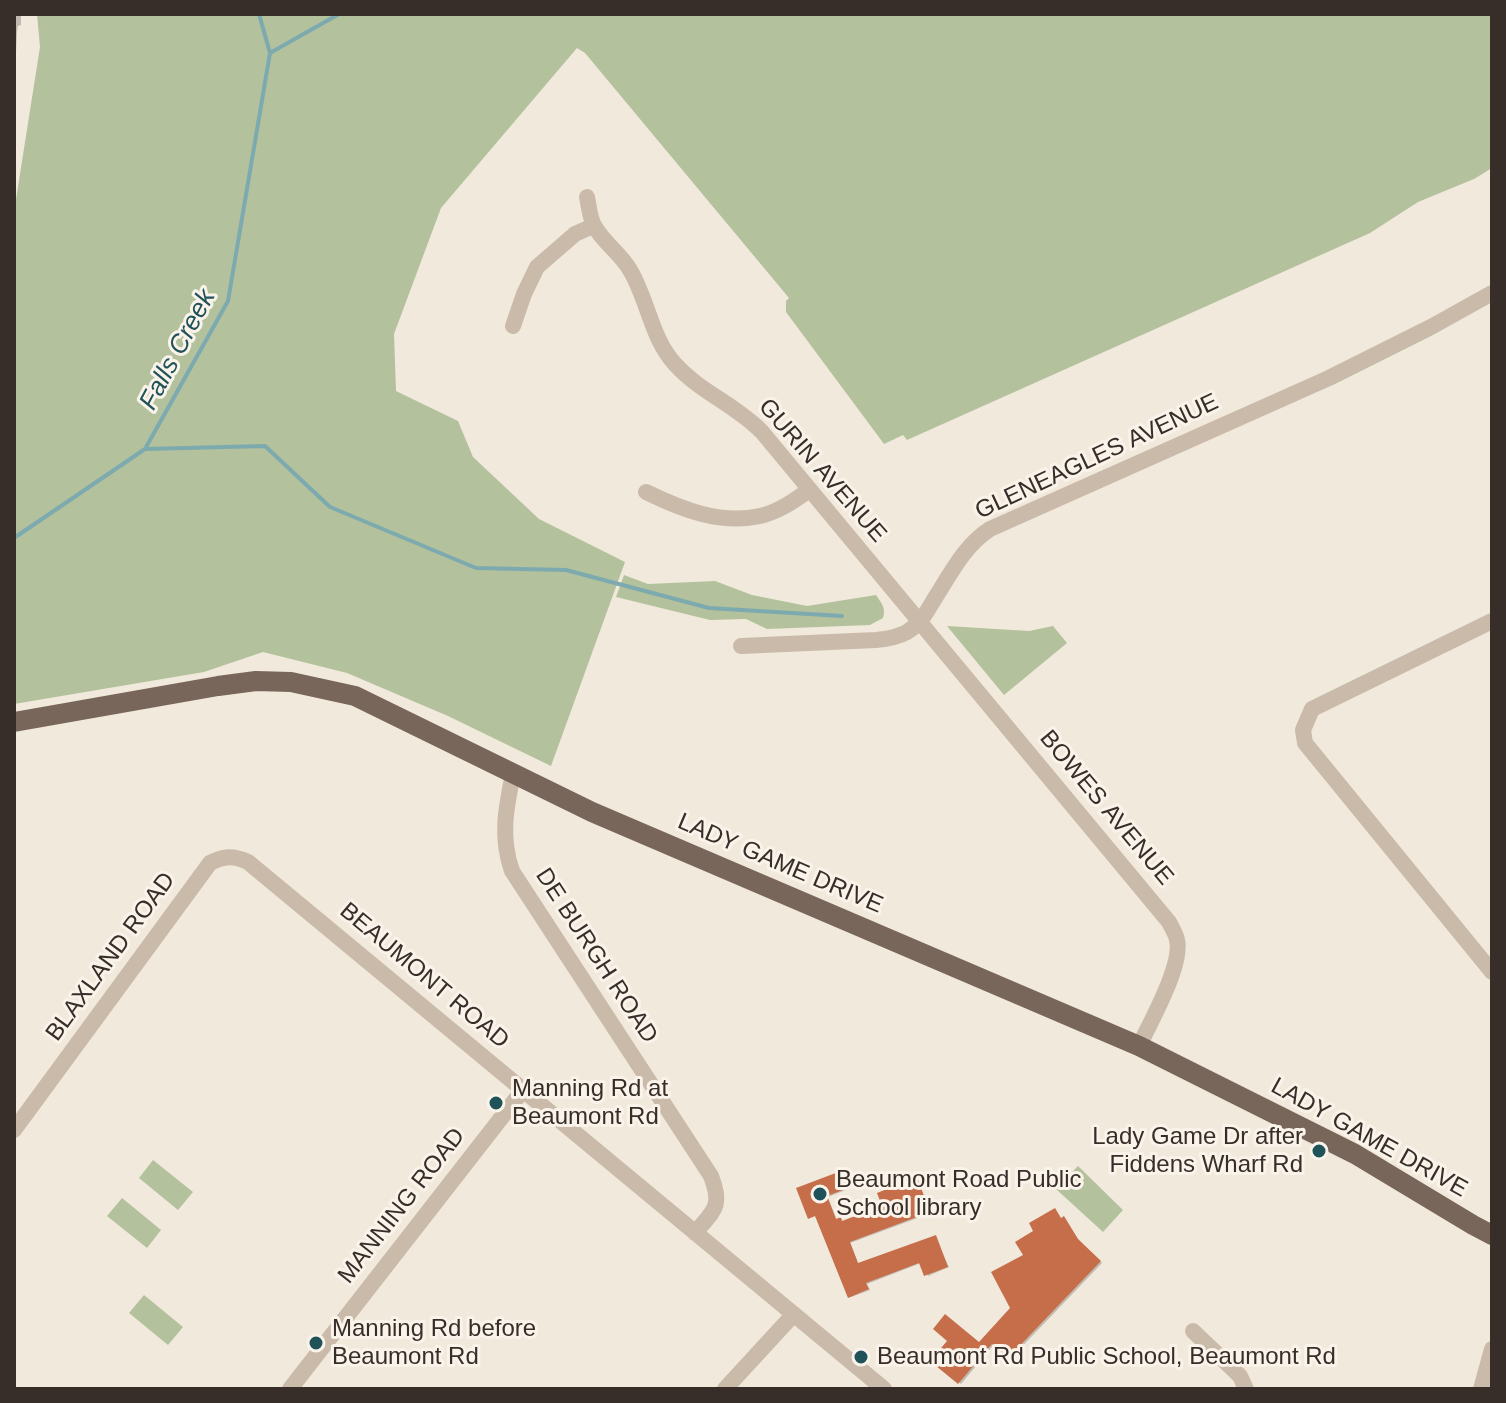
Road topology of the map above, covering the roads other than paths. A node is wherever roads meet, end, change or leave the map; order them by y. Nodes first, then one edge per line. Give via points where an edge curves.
1 (587, 197) dead end
2 (593, 226) junction
3 (1492, 293) edge
4 (513, 326) dead end
5 (809, 490) junction
6 (646, 492) dead end
7 (1492, 621) edge
8 (921, 622) junction
9 (741, 646) dead end
10 (14, 722) edge
11 (513, 774) junction
12 (223, 857) joint
13 (1492, 972) edge
14 (1139, 1046) junction
15 (523, 1090) junction
16 (14, 1130) edge
17 (695, 1233) junction
18 (1492, 1235) edge
19 (794, 1314) junction
20 (1193, 1331) dead end
21 (1492, 1349) edge
22 (290, 1389) edge
23 (725, 1389) edge
24 (884, 1389) edge
25 (1246, 1389) edge
26 (1481, 1389) edge

1 - 2 street, GURIN AVENUE
2 - 4 street via 575,234 537,267
2 - 5 street, GURIN AVENUE via 629,267 673,362 748,417
3 - 8 street, GLENEAGLES AVENUE via 1329,378 990,529 969,546
5 - 6 street via 787,506 737,518 677,507
5 - 8 street, GURIN AVENUE
7 - 13 street via 1312,709 1303,730 1305,743
8 - 9 street via 890,638
8 - 14 street, BOWES AVENUE via 1169,922 1178,957
10 - 11 main road, LADY GAME DRIVE via 218,686 291,682 355,696
11 - 14 main road, LADY GAME DRIVE
11 - 17 street, DE BURGH ROAD via 504,837 512,871 711,1176 718,1200
12 - 15 street, BEAUMONT ROAD via 248,862
12 - 16 street, BLAXLAND ROAD via 210,863
14 - 18 main road, LADY GAME DRIVE via 1355,1154
15 - 17 street, BEAUMONT ROAD
15 - 22 street, MANNING ROAD
17 - 19 street, BEAUMONT ROAD
19 - 23 street
19 - 24 street, BEAUMONT ROAD
20 - 25 street via 1240,1376
21 - 26 street

